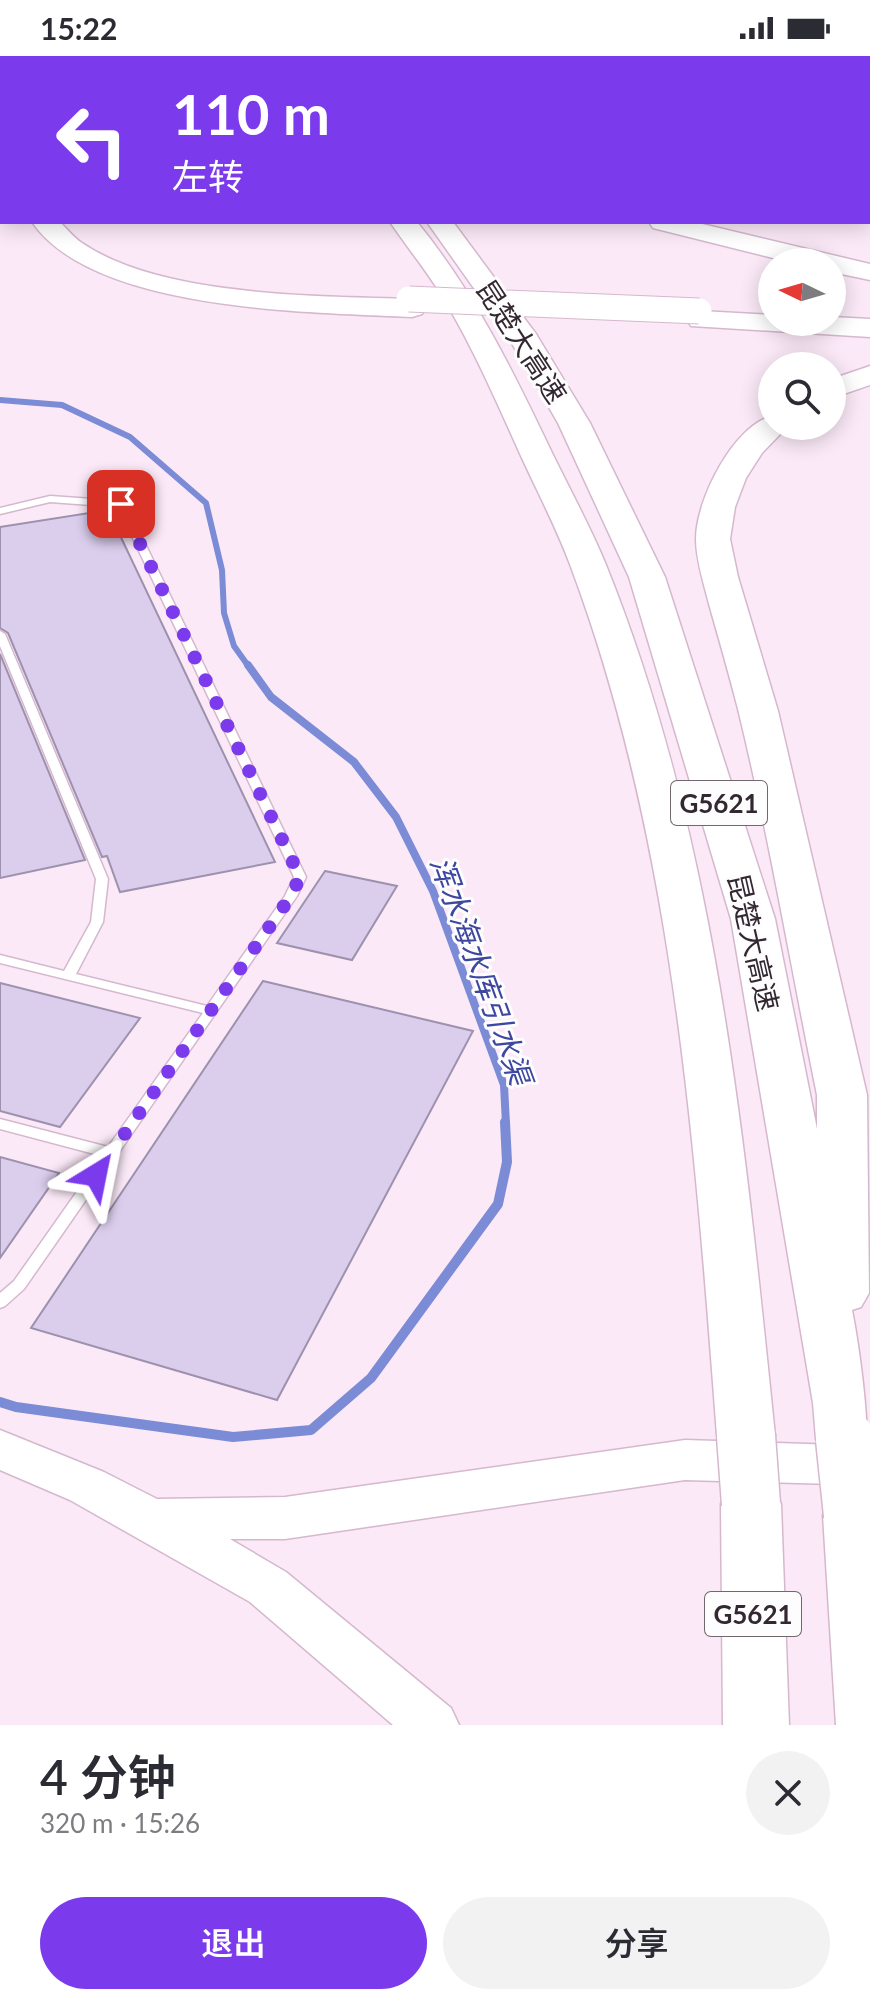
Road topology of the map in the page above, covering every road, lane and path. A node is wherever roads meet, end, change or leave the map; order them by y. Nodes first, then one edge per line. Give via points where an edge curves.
1 (47, 224) edge
2 (72, 224) edge
3 (670, 224) edge
4 (414, 226) edge
5 (766, 248) edge
6 (846, 267) edge
7 (870, 272) edge
8 (411, 303) junction
9 (758, 314) edge
10 (700, 316) junction
11 (846, 317) edge
12 (870, 318) edge
13 (870, 328) edge
14 (870, 375) edge
15 (846, 384) edge
16 (758, 439) edge
17 (0, 511) edge
18 (0, 634) edge
19 (0, 959) edge
20 (68, 976) junction
21 (211, 1011) junction
22 (0, 1124) edge
23 (111, 1153) junction
24 (0, 1302) edge
25 (0, 1449) edge
26 (853, 1456) edge
27 (151, 1520) junction
28 (432, 1725) edge
29 (756, 1725) edge
30 (869, 1725) edge

1 - 8 highway via 77,252 160,282 265,299
2 - 8 highway via 116,255 188,278
3 - 5 highway
4 - 26 highway, 昆楚大高速 / G5621 via 496,298 574,423 647,577 753,919
4 - 29 highway, 昆楚大高速 / G5621, bridge via 495,360 595,581 636,710 686,925 710,1093 746,1436
6 - 7 highway
8 - 10 highway
9 - 10 highway
10 - 13 highway
11 - 12 highway
14 - 15 highway
16 - 26 highway via 729,478 713,539 758,711 842,1095
17 - 21 lane via 50,499 121,504 300,877
18 - 20 lane via 102,879 97,922
19 - 20 lane
20 - 21 lane
21 - 23 lane
22 - 23 lane
23 - 24 lane via 19,1285
25 - 27 street
26 - 27 street via 685,1460 285,1518
26 - 30 highway, 昆楚大高速 / G5621
27 - 28 street via 268,1587

